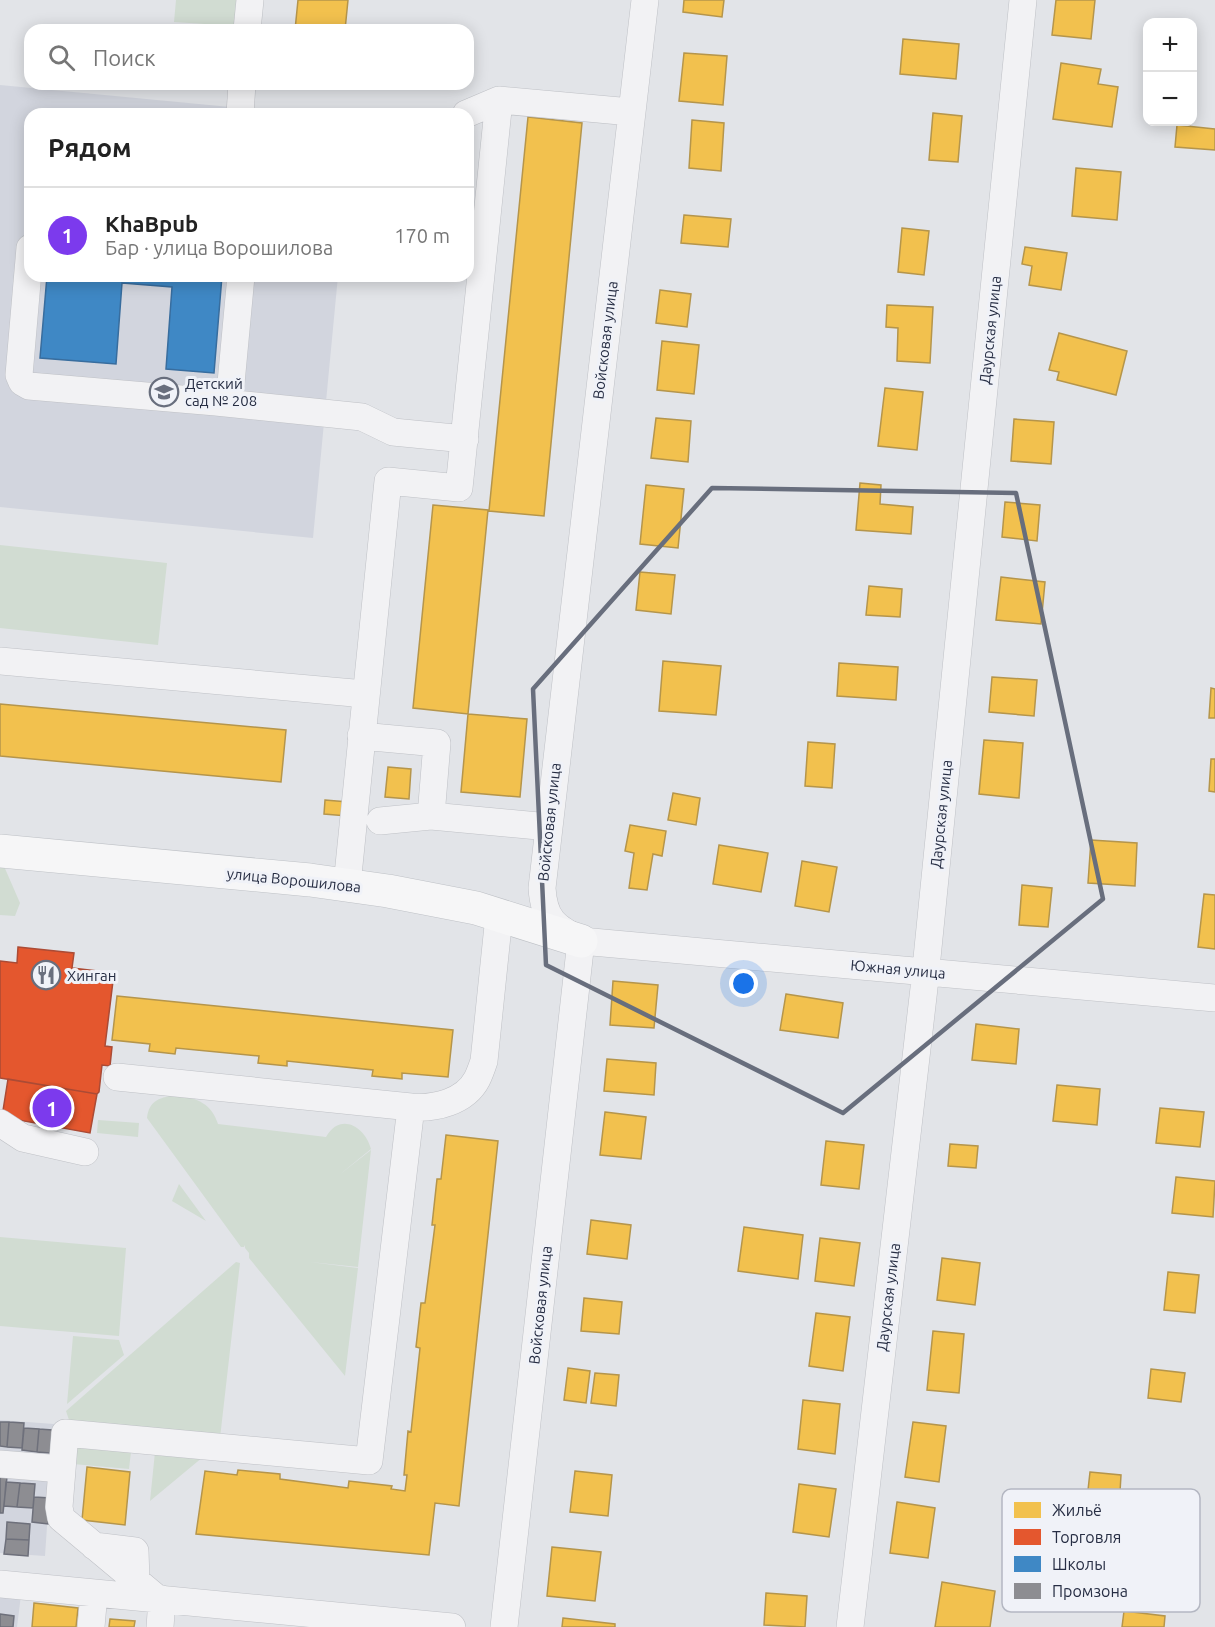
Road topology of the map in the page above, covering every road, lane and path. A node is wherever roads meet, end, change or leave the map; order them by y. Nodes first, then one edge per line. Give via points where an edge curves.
1 (250, 0) edge
2 (645, 0) edge
3 (1023, 0) edge
4 (248, 24) edge
5 (242, 90) edge
6 (500, 100) junction
7 (240, 108) edge
8 (474, 111) edge
9 (631, 112) junction
10 (24, 273) edge
11 (240, 282) edge
12 (12, 323) edge
13 (10, 370) edge
14 (216, 402) junction
15 (465, 439) junction
16 (0, 661) edge
17 (365, 694) junction
18 (361, 736) junction
19 (430, 816) junction
20 (374, 819) junction
21 (549, 827) junction
22 (0, 851) edge
23 (347, 885) junction
24 (542, 888) junction
25 (488, 912) junction
26 (581, 941) junction
27 (926, 971) junction
28 (1215, 998) edge
29 (117, 1077) dead end
30 (411, 1107) junction
31 (0, 1123) edge
32 (85, 1152) dead end
33 (66, 1449) junction
34 (0, 1464) edge
35 (0, 1584) edge
36 (94, 1593) junction
37 (160, 1599) junction
38 (362, 1623) edge
39 (91, 1627) edge
40 (160, 1627) edge
41 (452, 1627) edge
42 (504, 1627) edge
43 (850, 1627) edge

1 - 4 street
2 - 9 street, Войсковая улица
3 - 27 street, Даурская улица
5 - 7 street
6 - 8 street
6 - 9 street
6 - 15 street
9 - 21 street, Войсковая улица
10 - 12 street
11 - 14 street via 231,383 225,396
12 - 13 street
13 - 14 street via 29,386
14 - 15 street via 362,417 393,432
15 - 17 street via 459,488 388,480
16 - 17 street
17 - 18 street
18 - 19 street via 437,743
18 - 20 street
19 - 20 street
19 - 21 street
20 - 23 street
21 - 24 street, Войсковая улица
22 - 23 main road, улица Ворошилова
23 - 25 main road, улица Ворошилова
24 - 25 street via 534,900
24 - 26 street, Войсковая улица via 543,904 554,925
25 - 26 main road, улица Ворошилова
25 - 30 street via 483,1061 477,1079 466,1093 445,1104
26 - 27 street, Южная улица
26 - 42 street, Войсковая улица
27 - 28 street, Южная улица
27 - 43 street, Даурская улица
29 - 30 street
30 - 33 street via 369,1461
31 - 32 street via 23,1138
33 - 34 street
33 - 37 street via 59,1513 93,1546
35 - 36 street
36 - 37 street
36 - 39 street
37 - 38 street
37 - 40 street
38 - 41 street

